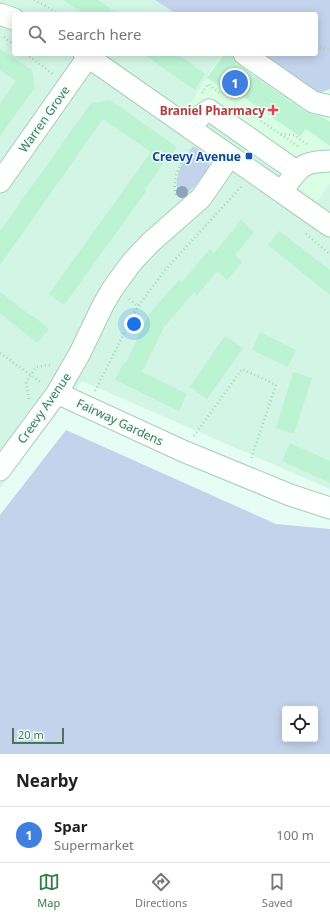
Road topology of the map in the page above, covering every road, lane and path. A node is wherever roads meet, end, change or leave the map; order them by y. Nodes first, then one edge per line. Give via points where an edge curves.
1 (34, 0) edge
2 (55, 12) edge
3 (0, 14) edge
4 (12, 18) edge
5 (0, 34) edge
6 (12, 43) edge
7 (318, 47) edge
8 (330, 50) edge
9 (29, 56) edge
10 (85, 56) edge
11 (87, 56) edge
12 (247, 56) edge
13 (68, 85) junction
14 (330, 106) edge
15 (247, 111) dead end
16 (195, 131) junction
17 (280, 134) junction
18 (230, 156) junction
19 (319, 156) edge
20 (296, 171) junction
21 (0, 182) edge
22 (244, 183) dead end
23 (282, 192) junction
24 (184, 213) junction
25 (330, 226) edge
26 (0, 353) edge
27 (57, 393) junction
28 (87, 407) junction
29 (183, 451) junction
30 (0, 470) edge
31 (245, 476) junction
32 (330, 508) edge

1 - 2 path
3 - 4 street
5 - 6 path
7 - 8 path
9 - 13 path
10 - 13 street, Warren Grove
11 - 16 street
12 - 14 street via 313,102
13 - 21 street, Warren Grove
15 - 17 path
16 - 18 street
16 - 20 street via 200,116 209,110
16 - 24 path via 175,177 174,187
17 - 19 path via 308,153
17 - 19 path via 294,135
18 - 23 street
18 - 24 street, Creevy Avenue via 201,198
19 - 20 street
20 - 23 street
22 - 28 path via 166,269 138,306
23 - 25 street
24 - 27 street, Creevy Avenue via 146,247 113,288
26 - 27 path
27 - 28 street, Fairway Gardens
27 - 30 street, Creevy Avenue
28 - 29 street, Fairway Gardens
29 - 31 street, Fairway Gardens
29 - 31 path via 242,369 276,385
31 - 32 street, Fairway Gardens

